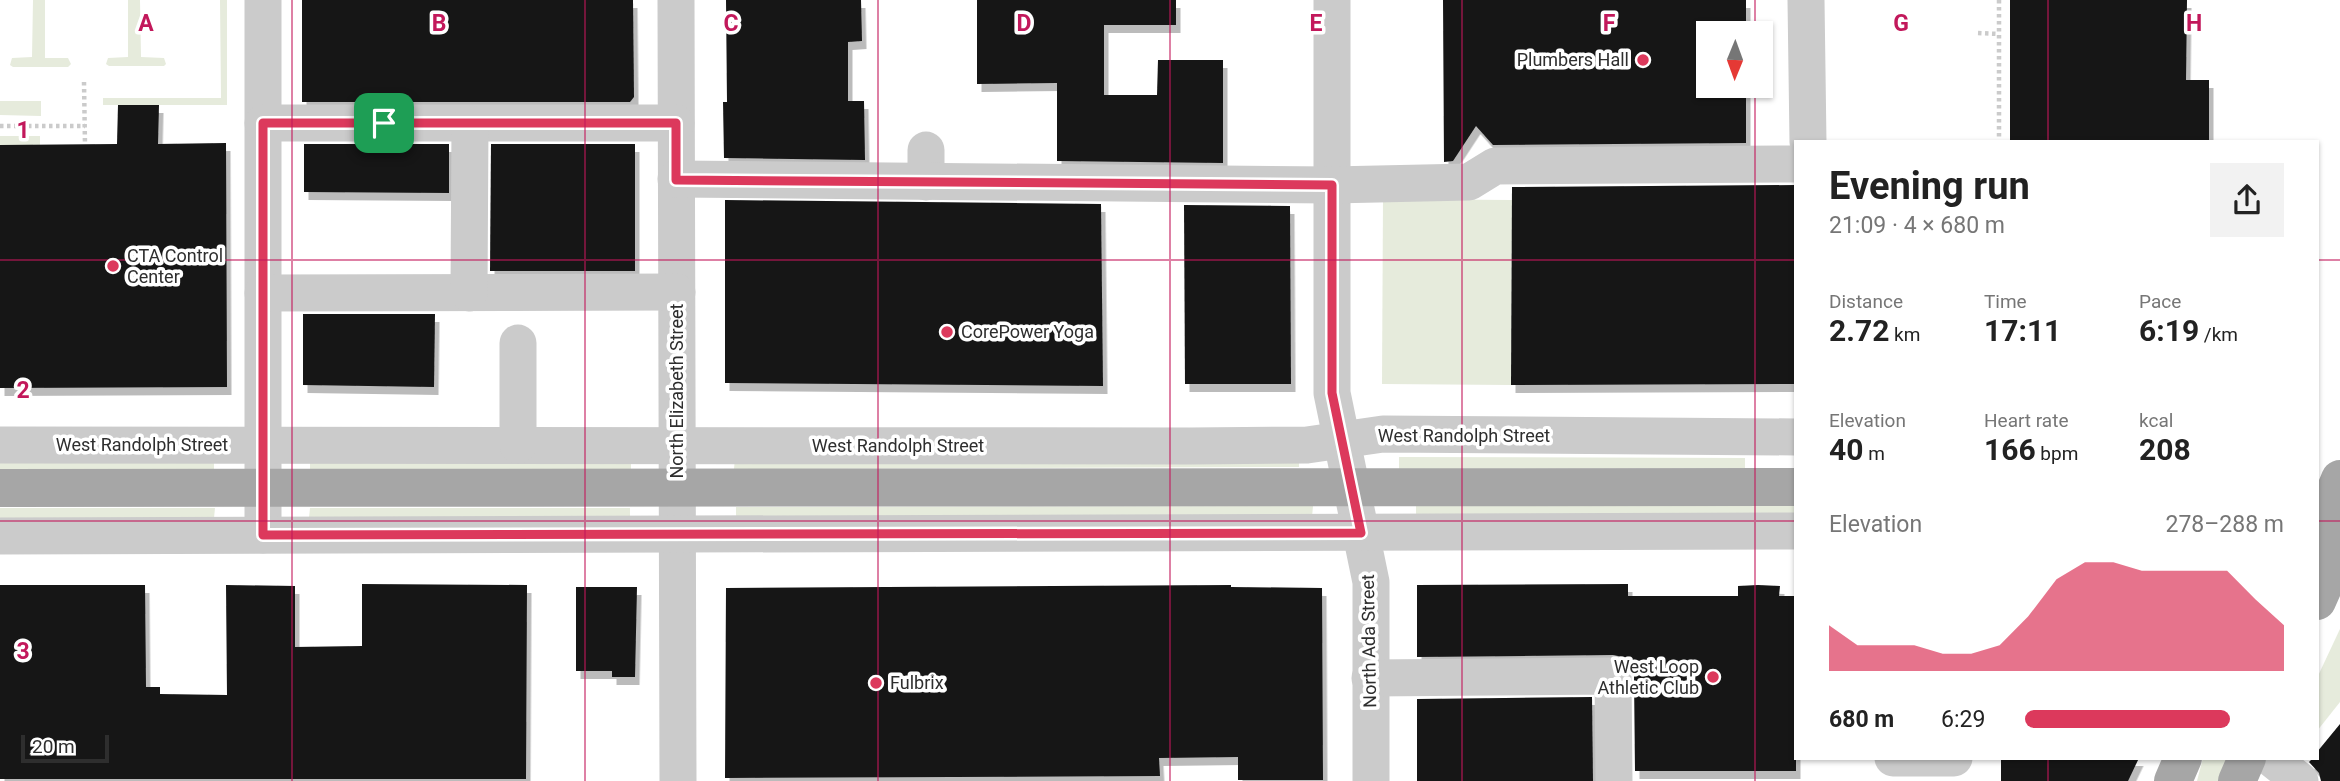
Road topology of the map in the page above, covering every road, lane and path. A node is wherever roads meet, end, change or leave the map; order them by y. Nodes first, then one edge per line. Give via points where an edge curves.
1 (263, 0) edge
2 (676, 0) edge
3 (1332, 0) edge
4 (1806, 0) edge
5 (1999, 0) edge
6 (1979, 33) dead end
7 (1999, 34) junction
8 (84, 82) dead end
9 (263, 123) junction
10 (676, 123) junction
11 (470, 124) junction
12 (0, 126) edge
13 (85, 126) junction
14 (1808, 140) edge
15 (1999, 140) edge
16 (85, 145) dead end
17 (1794, 164) edge
18 (676, 180) junction
19 (1332, 185) junction
20 (677, 292) junction
21 (263, 293) junction
22 (468, 293) junction
23 (518, 343) dead end
24 (1794, 437) edge
25 (1341, 439) junction
26 (263, 444) junction
27 (677, 444) junction
28 (0, 445) edge
29 (518, 445) junction
30 (677, 486) junction
31 (263, 487) junction
32 (1352, 487) junction
33 (1794, 487) edge
34 (0, 488) edge
35 (2329, 498) edge
36 (1794, 531) edge
37 (1361, 533) junction
38 (677, 534) junction
39 (263, 535) junction
40 (0, 536) edge
41 (2319, 596) edge
42 (1370, 678) junction
43 (2246, 760) edge
44 (2274, 760) edge
45 (678, 781) edge
46 (1371, 781) edge
47 (1614, 781) edge
48 (2236, 781) edge
49 (2300, 781) edge

1 - 9 street
2 - 10 street, North Elizabeth Street
3 - 19 street, North Ada Street
4 - 14 street
5 - 7 path
6 - 7 path
7 - 15 path
8 - 13 path
9 - 11 street
9 - 21 street
10 - 11 street
10 - 18 street, North Elizabeth Street
11 - 22 street
12 - 13 path
13 - 16 path
17 - 19 street via 1495,166 1469,182
18 - 19 street via 926,166
18 - 20 street, North Elizabeth Street
19 - 25 street, North Ada Street via 1332,393
20 - 22 street
20 - 27 street, North Elizabeth Street
21 - 22 street
21 - 26 street
23 - 29 street
24 - 25 street, West Randolph Street via 1383,434
25 - 27 street, West Randolph Street via 1246,446
25 - 32 street, North Ada Street
26 - 28 street, West Randolph Street
26 - 29 street, West Randolph Street
26 - 31 street
27 - 29 street, West Randolph Street
27 - 30 street, North Elizabeth Street
30 - 31 main road
30 - 32 main road
30 - 38 street, North Elizabeth Street
31 - 34 main road
31 - 39 street
32 - 33 main road
32 - 37 street, North Ada Street
35 - 41 main road via 2329,574
36 - 37 street
37 - 38 street
37 - 42 street, North Ada Street via 1371,582
38 - 39 street
38 - 45 street, North Elizabeth Street
39 - 40 street
42 - 46 street, North Ada Street
42 - 47 street via 1614,676
43 - 48 main road
44 - 49 street

